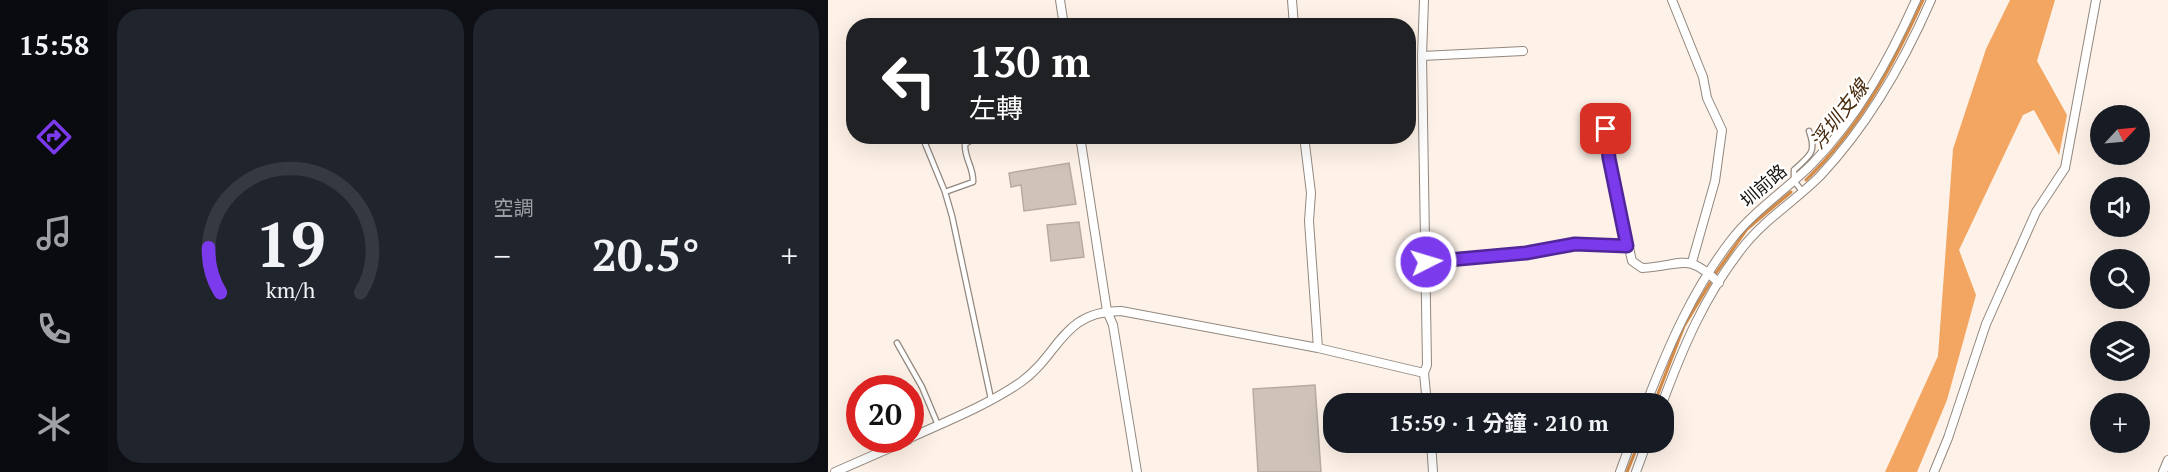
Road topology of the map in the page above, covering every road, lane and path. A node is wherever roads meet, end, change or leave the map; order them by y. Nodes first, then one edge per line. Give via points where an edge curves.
1 (1060, 0) edge
2 (1292, 0) edge
3 (1424, 0) edge
4 (1672, 0) edge
5 (1916, 0) edge
6 (1931, 0) edge
7 (2096, 0) edge
8 (1063, 18) edge
9 (1293, 18) edge
10 (1523, 51) dead end
11 (1422, 56) junction
12 (1606, 129) dead end
13 (1809, 130) dead end
14 (925, 144) edge
15 (965, 144) edge
16 (1081, 144) edge
17 (1305, 144) edge
18 (1794, 181) junction
19 (945, 192) junction
20 (1803, 192) junction
21 (1627, 246) junction
22 (1426, 262) junction
23 (1692, 262) junction
24 (1708, 273) junction
25 (1719, 283) junction
26 (1107, 311) junction
27 (897, 343) dead end
28 (1318, 348) junction
29 (1424, 373) junction
30 (1426, 393) edge
31 (1650, 393) edge
32 (1666, 393) edge
33 (991, 399) junction
34 (938, 425) junction
35 (924, 432) edge
36 (878, 453) edge
37 (1432, 453) edge
38 (1627, 453) edge
39 (1643, 453) edge
40 (2168, 460) edge
41 (835, 472) edge
42 (1137, 472) edge
43 (1433, 472) edge
44 (1620, 472) edge
45 (1636, 472) edge
46 (1934, 472) edge
47 (2163, 472) edge

1 - 8 street
2 - 9 street
3 - 11 street
4 - 23 street via 1722,130 1714,181
5 - 18 street, 圳前路 via 1866,98
6 - 20 street, 圳前路 via 1876,108
7 - 46 street via 2065,168 2036,212 1986,324
10 - 11 street
11 - 22 street
12 - 21 street
13 - 18 lane via 1814,145 1794,170
14 - 19 lane
15 - 19 lane via 973,182
16 - 26 street
17 - 28 street
18 - 20 lane
18 - 24 street, 圳前路 via 1747,222
19 - 33 lane
20 - 25 street, 圳前路 via 1754,234
21 - 22 lane via 1575,244 1526,253
21 - 23 street via 1632,261 1642,268
22 - 29 street
23 - 24 street
24 - 25 street
24 - 31 street, 圳前路 via 1673,335
25 - 32 street, 圳前路 via 1695,320
26 - 28 street
26 - 33 street via 1072,326 1021,382
26 - 42 street via 1113,325
27 - 34 lane
28 - 29 street
29 - 30 street
33 - 34 street
34 - 35 street
36 - 41 street
37 - 43 street
38 - 44 street
39 - 45 street
40 - 47 street

